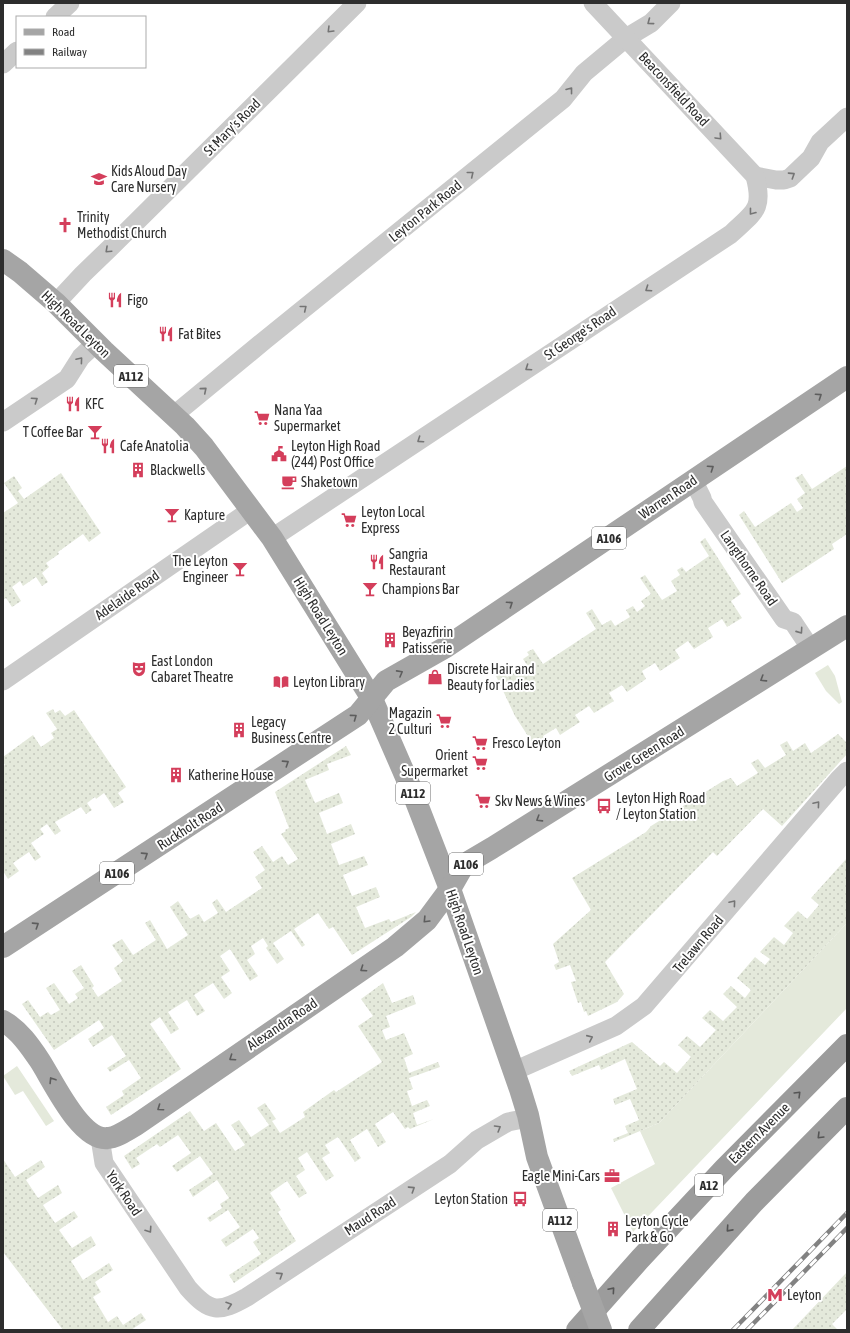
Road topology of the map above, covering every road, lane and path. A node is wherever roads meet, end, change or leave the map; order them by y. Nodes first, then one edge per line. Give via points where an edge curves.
1 (70, 3) edge
2 (357, 3) edge
3 (593, 3) edge
4 (671, 3) edge
5 (56, 16) edge
6 (626, 38) junction
7 (16, 52) edge
8 (3, 64) edge
9 (847, 117) edge
10 (755, 176) junction
11 (3, 260) edge
12 (56, 303) junction
13 (96, 343) junction
14 (847, 377) edge
15 (174, 415) junction
16 (3, 422) edge
17 (693, 480) junction
18 (250, 510) junction
19 (272, 538) junction
20 (847, 626) edge
21 (812, 649) junction
22 (3, 680) edge
23 (372, 699) junction
24 (847, 771) edge
25 (450, 889) junction
26 (3, 947) edge
27 (3, 1021) edge
28 (847, 1045) edge
29 (514, 1071) junction
30 (847, 1108) edge
31 (528, 1118) junction
32 (100, 1138) junction
33 (210, 1307) joint
34 (577, 1330) edge
35 (601, 1330) edge
36 (639, 1330) edge

1 - 5 street
2 -> 12 street, St Mary's Road
3 - 6 street, Beaconsfield Road
4 -> 6 street, Leyton Park Road via 650,23
6 -> 10 street, Beaconsfield Road
15 -> 6 street, Leyton Park Road via 563,100 584,73
7 - 8 street
10 -> 9 street via 776,180 790,178 811,158 820,142
10 -> 19 street, St George's Road via 759,195 756,209 731,234
11 - 12 main road, High Road Leyton / A112
12 - 13 main road, High Road Leyton / A112
13 - 15 main road, High Road Leyton / A112
16 -> 13 street via 67,379 82,357
17 -> 14 main road, Warren Road / A106
15 - 18 main road, High Road Leyton / A112 via 204,447
17 -> 21 street, Langthorne Road via 703,502 784,618 793,622
23 -> 17 main road, Warren Road / A106 via 386,681 446,647
18 - 19 main road, High Road Leyton / A112
18 - 22 street, Adelaide Road
19 - 23 main road, High Road Leyton / A112
20 - 21 main road, Grove Green Road / A106
21 -> 25 main road, Grove Green Road / A106 via 470,861 462,868
23 - 25 main road, High Road Leyton / A112 via 412,791
26 -> 23 main road, Ruckholt Road / A106 via 358,715
29 -> 24 street, Trelawn Road via 616,1026 644,1006
25 - 29 main road, High Road Leyton / A112
25 -> 32 main road, Alexandra Road / A106 via 427,920 395,947 136,1125 111,1138
32 -> 27 main road via 91,1134 77,1119 25,1040
34 -> 28 highway, Eastern Avenue / A12 via 724,1169
29 - 31 main road, High Road Leyton / A112
30 -> 36 highway via 754,1202
33 -> 31 street, Maud Road via 232,1305 247,1297 450,1164 477,1140 508,1122
31 - 35 main road, High Road Leyton / A112, bridge via 537,1157
32 -> 33 street, York Road via 104,1163 188,1288

